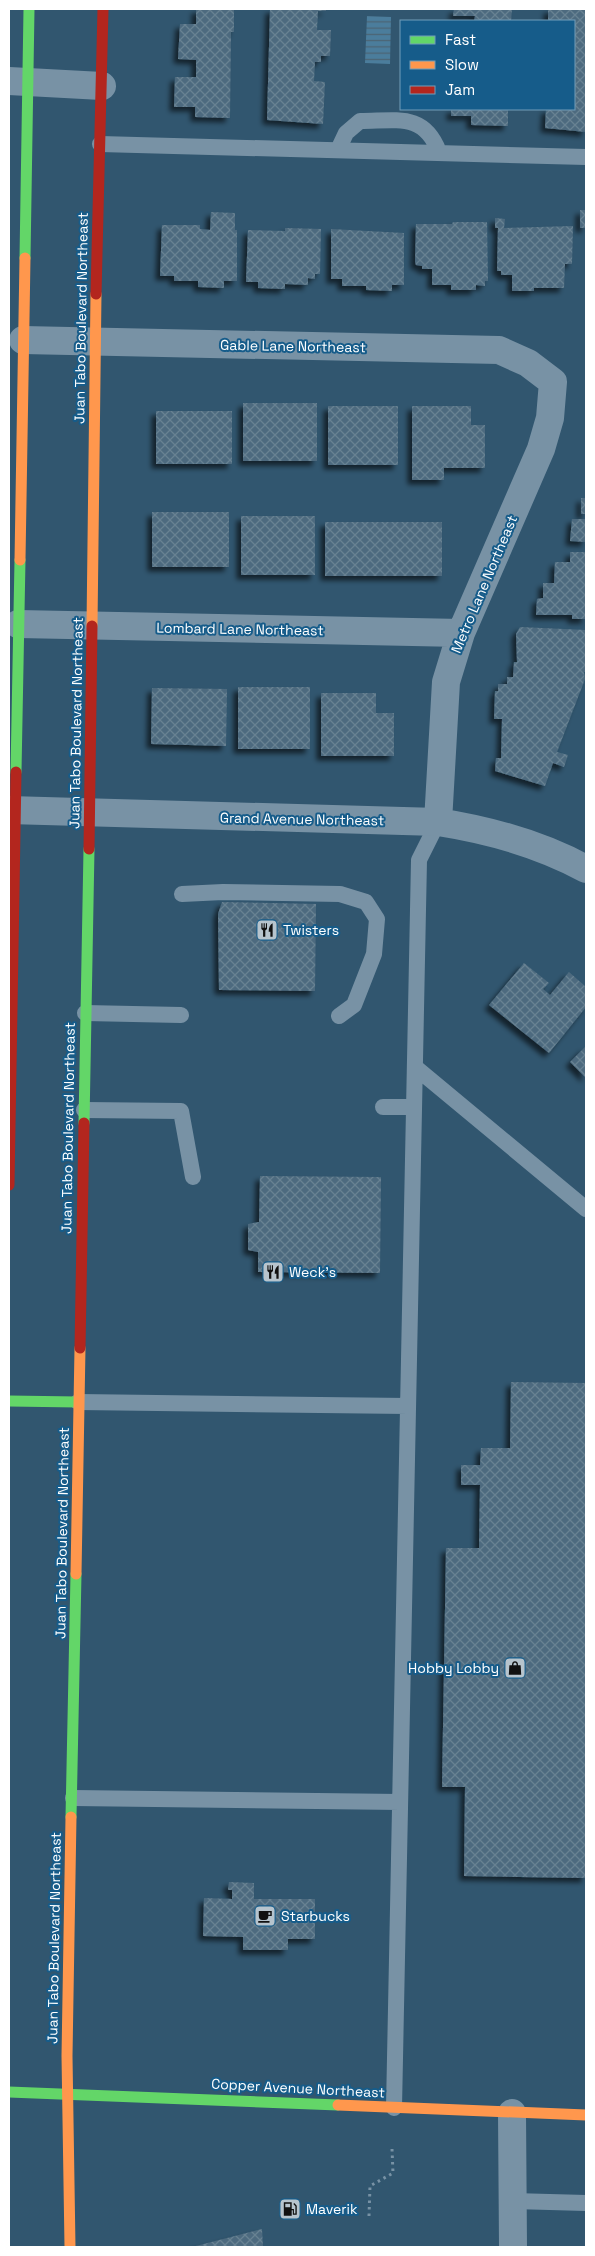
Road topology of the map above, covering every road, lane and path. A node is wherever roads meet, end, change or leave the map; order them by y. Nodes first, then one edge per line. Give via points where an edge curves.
1 (29, 9) edge
2 (103, 9) edge
3 (18, 81) edge
4 (102, 86) junction
5 (100, 144) junction
6 (338, 150) junction
7 (439, 152) junction
8 (586, 157) edge
9 (23, 340) junction
10 (95, 342) junction
11 (553, 382) joint
12 (18, 624) junction
13 (92, 626) junction
14 (461, 633) junction
15 (13, 810) edge
16 (90, 814) junction
17 (438, 822) junction
18 (586, 869) edge
19 (182, 894) dead end
20 (85, 1013) junction
21 (180, 1015) dead end
22 (339, 1016) dead end
23 (415, 1067) junction
24 (382, 1106) dead end
25 (414, 1107) junction
26 (84, 1110) junction
27 (193, 1177) dead end
28 (9, 1185) edge
29 (586, 1209) edge
30 (9, 1401) edge
31 (78, 1402) junction
32 (408, 1406) junction
33 (73, 1798) junction
34 (400, 1802) junction
35 (9, 2092) edge
36 (67, 2093) junction
37 (394, 2108) junction
38 (512, 2114) junction
39 (586, 2115) edge
40 (392, 2149) dead end
41 (513, 2201) junction
42 (586, 2203) edge
43 (369, 2216) dead end
44 (70, 2247) edge
45 (513, 2247) edge

1 - 3 main road
2 - 4 main road, Juan Tabo Boulevard Northeast
3 - 4 street
3 - 9 main road
4 - 5 main road, Juan Tabo Boulevard Northeast
5 - 6 lane
5 - 10 main road, Juan Tabo Boulevard Northeast
6 - 7 lane
6 - 7 lane via 346,133 360,121 414,121 433,137
7 - 8 lane
9 - 10 street, Gable Lane Northeast
9 - 12 main road
10 - 11 street, Gable Lane Northeast via 499,350 528,363
10 - 13 main road, Juan Tabo Boulevard Northeast
11 - 14 street, Metro Lane Northeast via 550,418 541,449
12 - 13 street, Lombard Lane Northeast
12 - 15 main road
13 - 14 street, Lombard Lane Northeast
13 - 16 main road, Juan Tabo Boulevard Northeast
14 - 17 street, Metro Lane Northeast via 446,682
15 - 16 street, Grand Avenue Northeast
15 - 28 main road
16 - 17 street, Grand Avenue Northeast
16 - 20 main road, Juan Tabo Boulevard Northeast
17 - 18 street, Grand Avenue Northeast via 528,843
17 - 23 lane via 419,860
19 - 22 lane via 340,894 366,902 377,919 374,954 354,1005
20 - 21 lane
20 - 26 main road, Juan Tabo Boulevard Northeast
23 - 25 lane
23 - 29 lane
24 - 25 lane
25 - 32 lane
26 - 27 lane via 181,1111
26 - 31 main road, Juan Tabo Boulevard Northeast
30 - 31 main road
31 - 32 lane
31 - 33 main road, Juan Tabo Boulevard Northeast
32 - 34 lane
33 - 34 lane
33 - 36 main road, Juan Tabo Boulevard Northeast
34 - 37 lane
35 - 36 main road, Copper Avenue Northeast
36 - 37 main road, Copper Avenue Northeast
36 - 44 main road, Juan Tabo Boulevard Northeast
37 - 38 main road, Copper Avenue Northeast
38 - 39 main road, Copper Avenue Northeast
38 - 41 street
40 - 43 path via 394,2173 370,2186
41 - 42 lane
41 - 45 street

